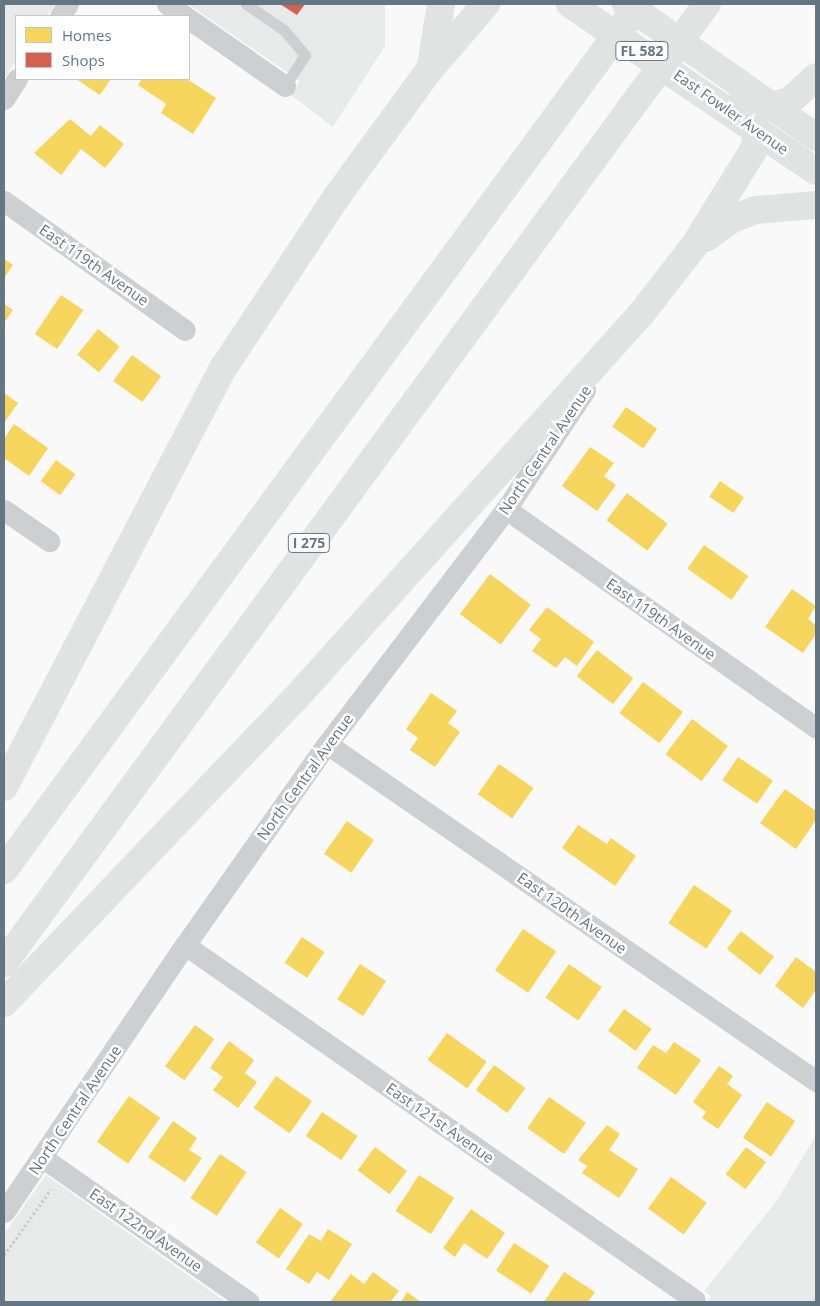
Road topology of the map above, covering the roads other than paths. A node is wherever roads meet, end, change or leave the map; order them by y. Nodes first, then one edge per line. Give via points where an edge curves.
1 (68, 4) edge
2 (167, 4) edge
3 (246, 4) edge
4 (441, 4) edge
5 (486, 4) edge
6 (570, 4) edge
7 (626, 4) edge
8 (639, 4) edge
9 (708, 4) edge
10 (61, 15) edge
11 (184, 15) edge
12 (190, 20) edge
13 (430, 68) junction
14 (816, 77) edge
15 (17, 80) edge
16 (285, 86) joint
17 (4, 99) edge
18 (755, 108) junction
19 (816, 137) edge
20 (816, 172) edge
21 (4, 201) edge
22 (816, 205) edge
23 (694, 246) junction
24 (185, 330) dead end
25 (614, 347) junction
26 (506, 509) junction
27 (4, 510) edge
28 (49, 541) dead end
29 (816, 728) edge
30 (327, 744) junction
31 (4, 787) edge
32 (4, 870) edge
33 (185, 945) junction
34 (4, 963) edge
35 (4, 1003) edge
36 (816, 1081) edge
37 (43, 1158) junction
38 (4, 1212) edge
39 (695, 1300) dead end
40 (249, 1302) edge

1 - 10 street
2 - 11 street
3 - 16 lane via 284,30 306,54
4 - 13 main road
5 - 13 main road
6 - 18 main road, East Fowler Avenue / FL 582 via 713,99
7 - 18 main road, East Fowler Avenue / FL 582
8 - 32 main road
9 - 34 main road, I 275
12 - 16 street
13 - 31 main road via 290,264 224,367
14 - 18 main road via 790,101
15 - 17 street
18 - 19 main road, East Fowler Avenue / FL 582
18 - 20 main road, East Fowler Avenue / FL 582
18 - 23 main road via 756,146
21 - 24 street, East 119th Avenue
22 - 23 main road via 786,204 742,214
23 - 25 main road
25 - 26 street, North Central Avenue
25 - 35 main road via 294,700
26 - 29 street, East 119th Avenue
26 - 30 street, North Central Avenue
27 - 28 street
30 - 33 street, North Central Avenue
30 - 36 street, East 120th Avenue
33 - 37 street, North Central Avenue
33 - 39 street, East 121st Avenue
37 - 38 street, North Central Avenue
37 - 40 street, East 122nd Avenue

